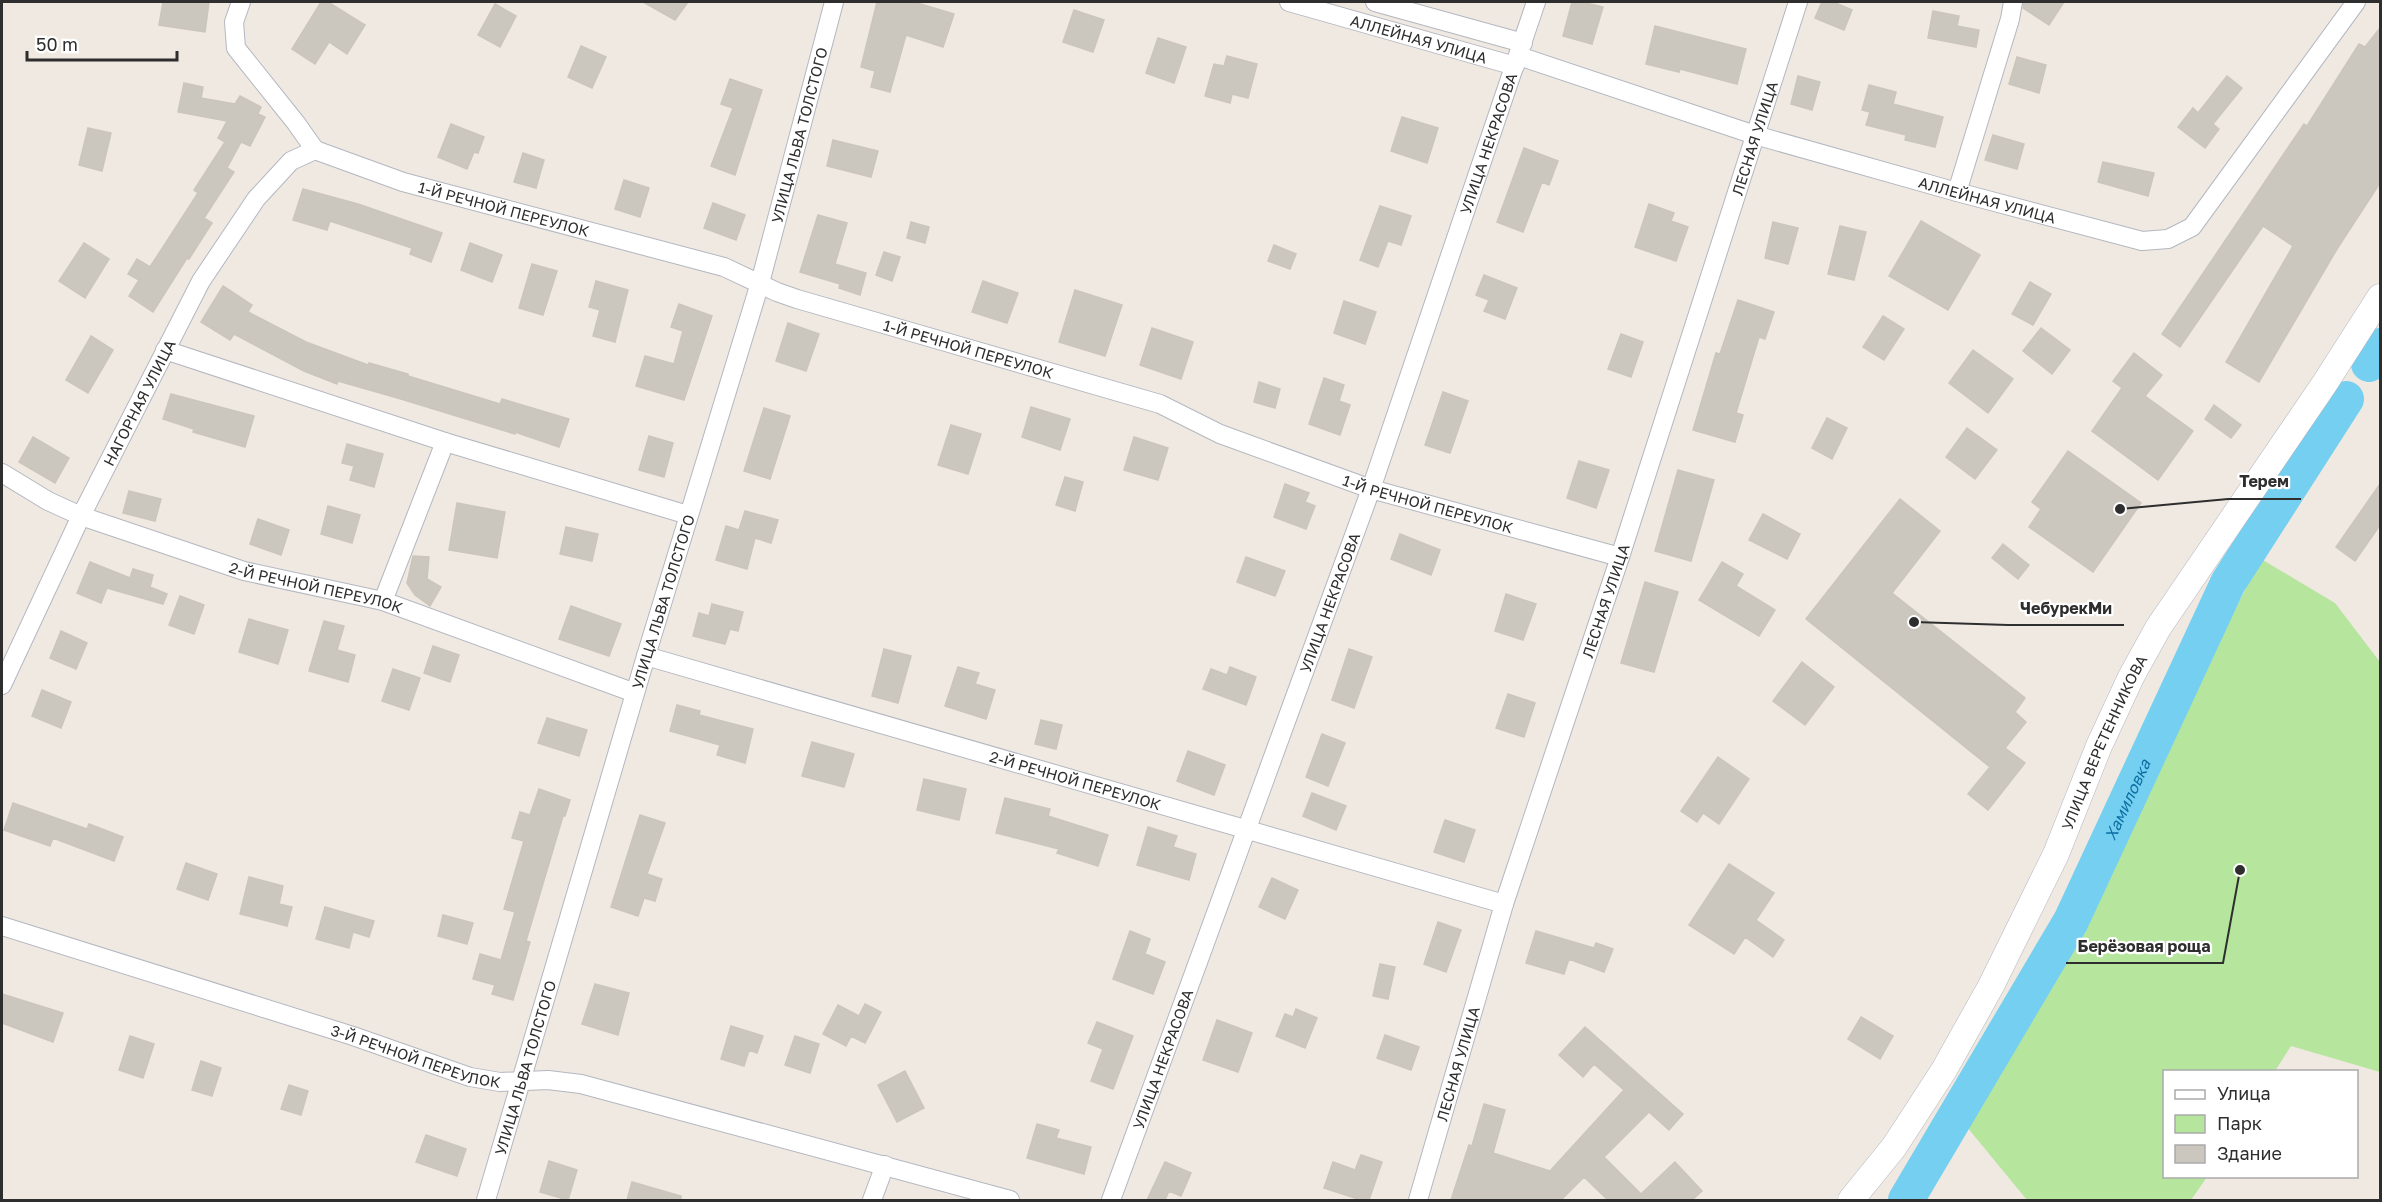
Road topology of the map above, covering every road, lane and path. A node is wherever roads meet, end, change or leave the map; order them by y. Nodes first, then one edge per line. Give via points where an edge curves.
1 (241, 2) edge
2 (834, 2) edge
3 (1289, 2) edge
4 (1375, 2) edge
5 (1536, 2) edge
6 (1798, 2) edge
7 (2013, 2) edge
8 (2356, 2) edge
9 (1519, 55) junction
10 (1755, 135) junction
11 (315, 150) junction
12 (1957, 192) junction
13 (760, 283) junction
14 (2380, 297) edge
15 (165, 350) junction
16 (445, 442) junction
17 (2, 473) edge
18 (1371, 489) junction
19 (688, 515) junction
20 (81, 516) junction
21 (1620, 557) junction
22 (383, 601) junction
23 (646, 656) junction
24 (2, 685) edge
25 (635, 693) junction
26 (1248, 831) junction
27 (1504, 904) junction
28 (2, 926) edge
29 (522, 1081) junction
30 (885, 1165) junction
31 (486, 1200) edge
32 (872, 1200) edge
33 (1010, 1200) edge
34 (1111, 1200) edge
35 (1418, 1200) edge
36 (1851, 1200) edge

1 - 11 street via 234,22 236,48
2 - 13 street, УЛИЦА ЛЬВА ТОЛСТОГО
3 - 9 street, АЛЛЕЙНАЯ УЛИЦА
4 - 9 street, АЛЛЕЙНАЯ УЛИЦА
5 - 9 street, УЛИЦА НЕКРАСОВА
6 - 10 street, ЛЕСНАЯ УЛИЦА
7 - 12 street
8 - 12 street, АЛЛЕЙНАЯ УЛИЦА via 2192,227 2168,239 2142,241
9 - 10 street, АЛЛЕЙНАЯ УЛИЦА
9 - 18 street, УЛИЦА НЕКРАСОВА
10 - 12 street, АЛЛЕЙНАЯ УЛИЦА
10 - 21 street, ЛЕСНАЯ УЛИЦА
11 - 13 street, 1-Й РЕЧНОЙ ПЕРЕУЛОК via 403,182 724,267
11 - 15 street, НАГОРНАЯ УЛИЦА via 291,161 256,198 201,281
13 - 18 street, 1-Й РЕЧНОЙ ПЕРЕУЛОК via 797,299 1160,404 1220,434
13 - 19 street, УЛИЦА ЛЬВА ТОЛСТОГО
14 - 36 main road, УЛИЦА ВЕРЕТЕННИКОВА via 2158,628 2099,746 2056,854 1990,986 1944,1070 1894,1147
15 - 16 street
15 - 20 street, НАГОРНАЯ УЛИЦА
16 - 19 street
16 - 22 street
17 - 20 street, 2-Й РЕЧНОЙ ПЕРЕУЛОК
18 - 21 street, 1-Й РЕЧНОЙ ПЕРЕУЛОК
18 - 26 street, УЛИЦА НЕКРАСОВА
19 - 23 street, УЛИЦА ЛЬВА ТОЛСТОГО
20 - 22 street, 2-Й РЕЧНОЙ ПЕРЕУЛОК via 243,571
20 - 24 street, НАГОРНАЯ УЛИЦА
21 - 27 street, ЛЕСНАЯ УЛИЦА
22 - 25 street, 2-Й РЕЧНОЙ ПЕРЕУЛОК
23 - 25 street, УЛИЦА ЛЬВА ТОЛСТОГО
23 - 26 street, 2-Й РЕЧНОЙ ПЕРЕУЛОК
25 - 29 street, УЛИЦА ЛЬВА ТОЛСТОГО
26 - 27 street, 2-Й РЕЧНОЙ ПЕРЕУЛОК
26 - 34 street, УЛИЦА НЕКРАСОВА
27 - 35 street, ЛЕСНАЯ УЛИЦА
28 - 29 street, 3-Й РЕЧНОЙ ПЕРЕУЛОК via 353,1036 470,1077
29 - 30 street, 3-Й РЕЧНОЙ ПЕРЕУЛОК via 581,1084
29 - 31 street, УЛИЦА ЛЬВА ТОЛСТОГО
30 - 32 street
30 - 33 street, 3-Й РЕЧНОЙ ПЕРЕУЛОК

